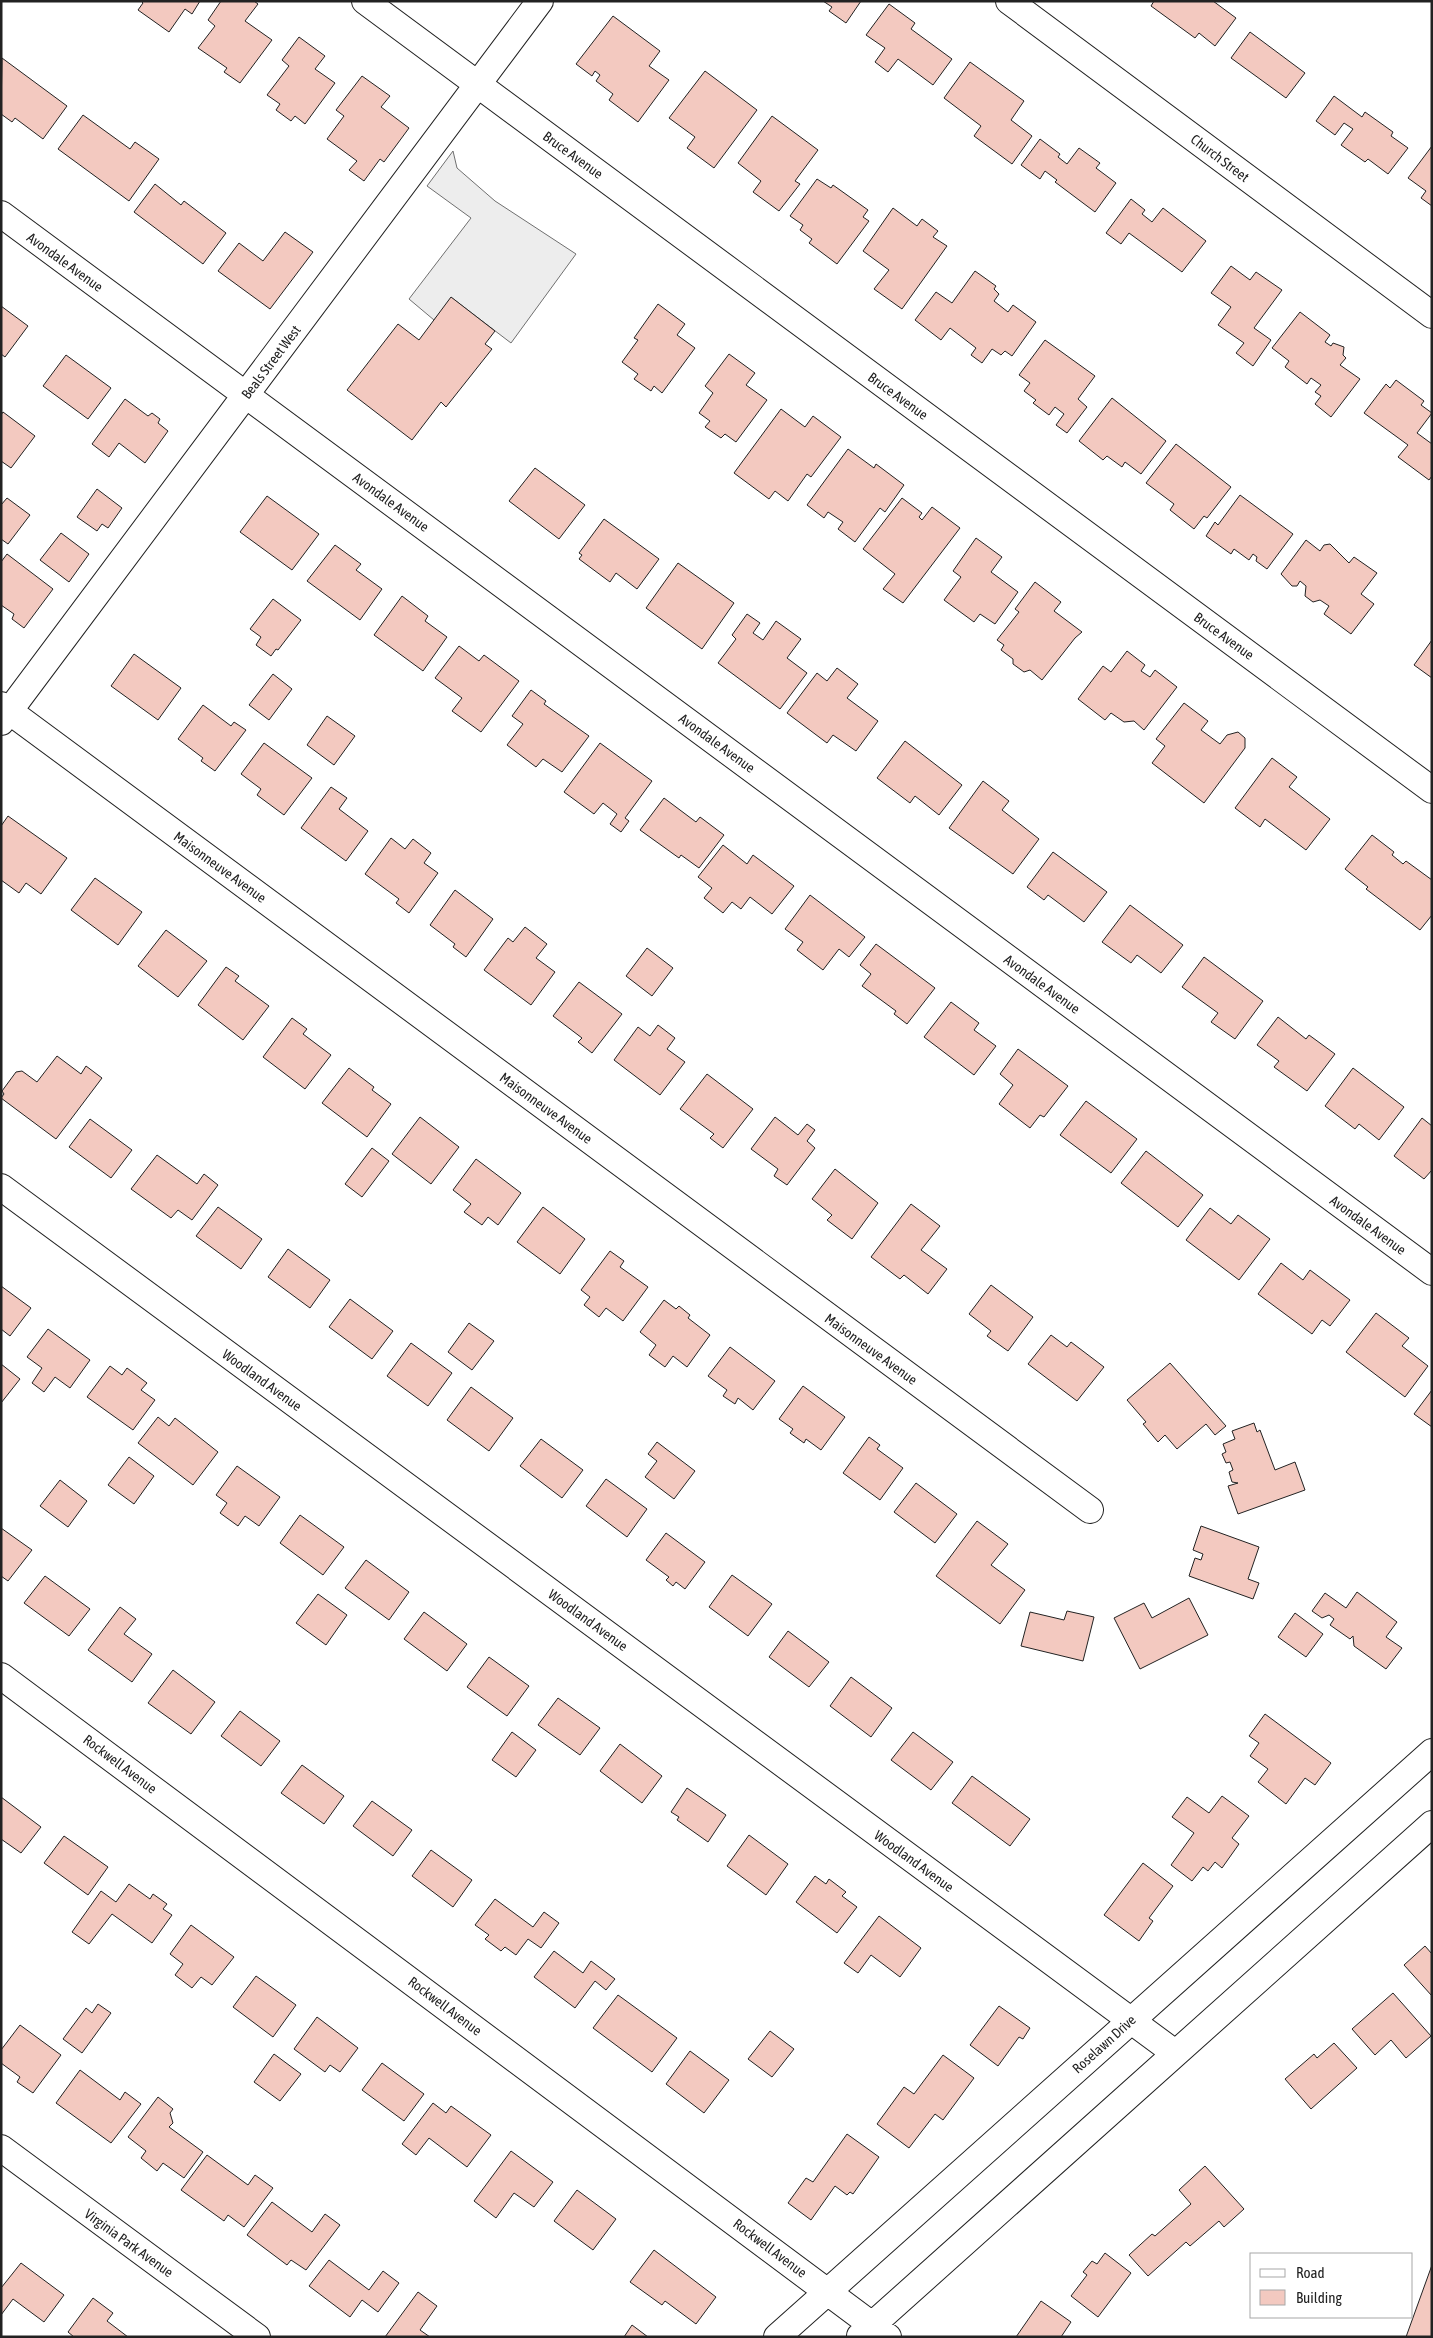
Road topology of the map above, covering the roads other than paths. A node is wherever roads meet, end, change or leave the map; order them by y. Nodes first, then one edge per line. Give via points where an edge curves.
1 (365, 1) edge
2 (540, 1) edge
3 (1009, 1) edge
4 (478, 85) junction
5 (1, 214) edge
6 (1432, 315) edge
7 (246, 395) junction
8 (4, 713) edge
9 (1432, 790) edge
10 (1, 1187) edge
11 (1432, 1272) edge
12 (1090, 1510) dead end
13 (1, 1676) edge
14 (1432, 1752) edge
15 (1432, 1824) edge
16 (1131, 2020) junction
17 (1175, 2053) junction
18 (1, 2148) edge
19 (828, 2292) junction
20 (874, 2333) edge
21 (257, 2337) edge
22 (777, 2337) edge

1 - 4 street, Bruce Avenue
2 - 4 street, Beals Street West
3 - 6 street, Church Street
4 - 7 street, Beals Street West
4 - 9 street, Bruce Avenue
5 - 7 street, Avondale Avenue
7 - 8 street, Beals Street West
7 - 11 street, Avondale Avenue
8 - 12 street, Maisonneuve Avenue
10 - 16 street, Woodland Avenue
13 - 19 street, Rockwell Avenue
14 - 16 street, Roselawn Drive
15 - 17 street
16 - 17 street, Woodland Avenue
16 - 19 street, Roselawn Drive
17 - 20 street
18 - 21 street, Virginia Park Avenue
19 - 20 street, Rockwell Avenue
19 - 22 street, Roselawn Drive

